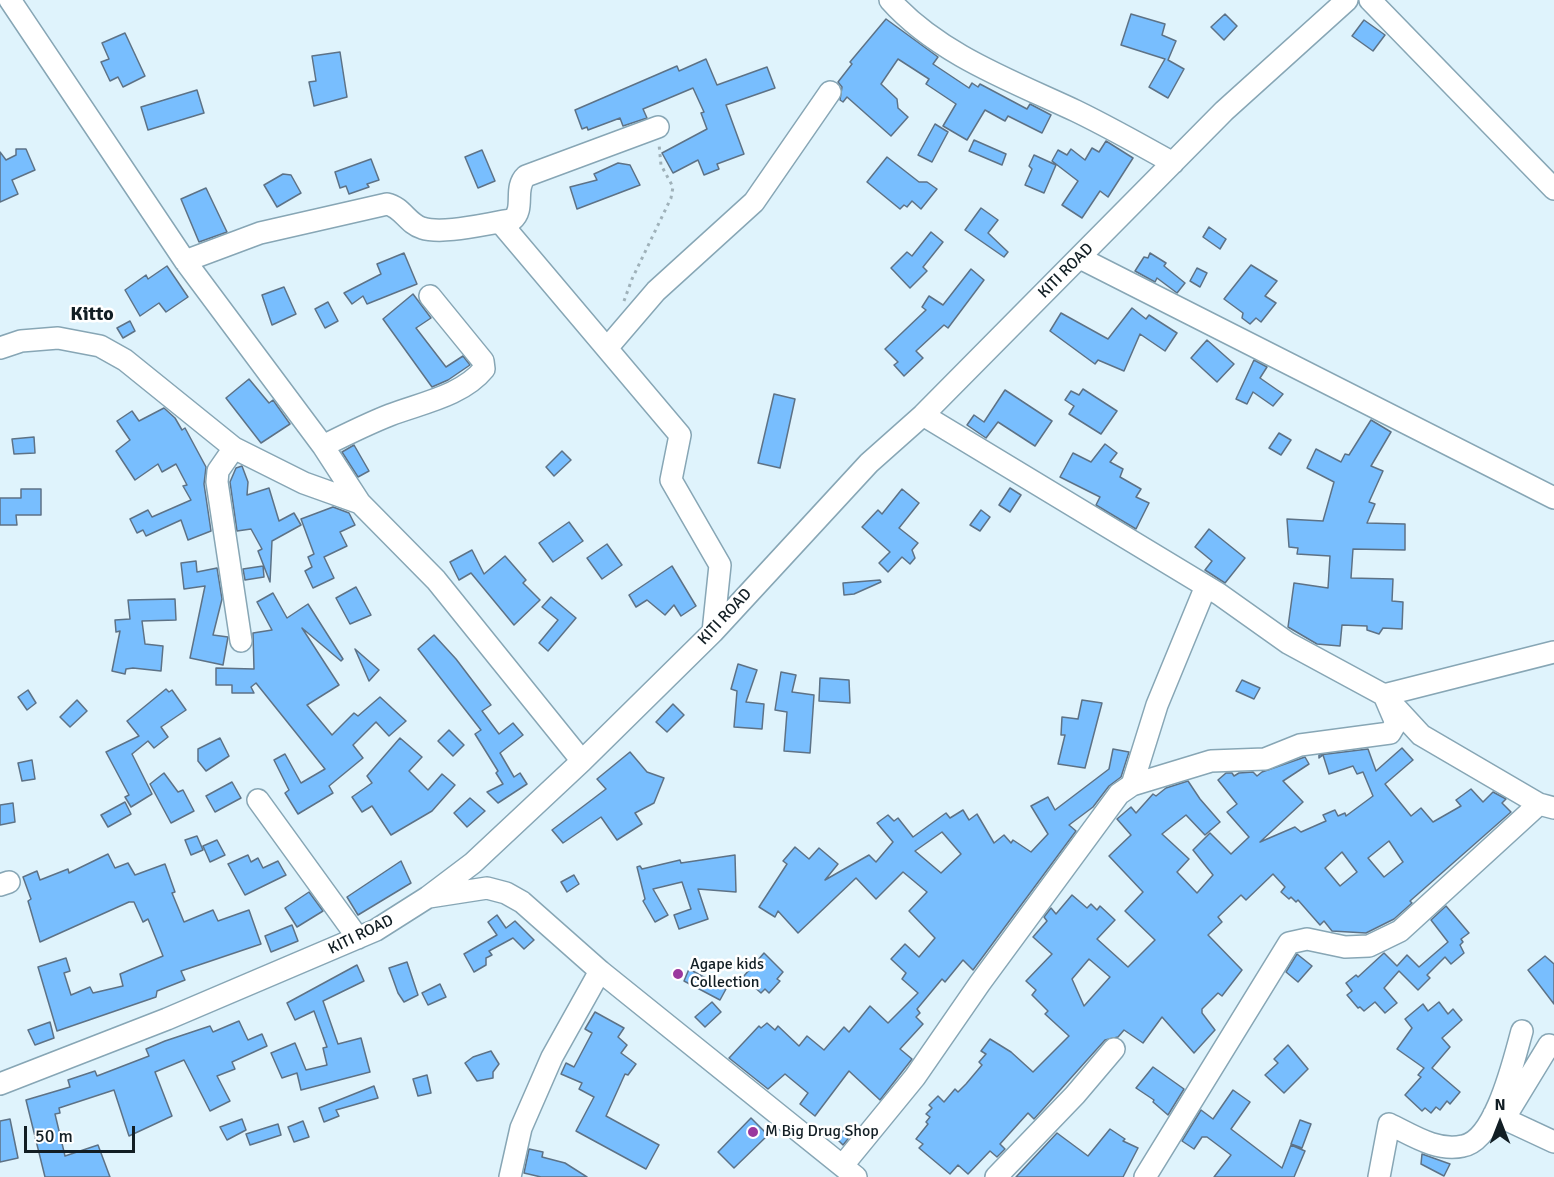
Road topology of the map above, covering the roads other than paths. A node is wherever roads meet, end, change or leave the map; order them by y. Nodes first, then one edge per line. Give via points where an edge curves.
1 (10, 0) edge
2 (890, 0) edge
3 (1347, 0) edge
4 (1370, 0) edge
5 (830, 92) dead end
6 (658, 127) road end
7 (1173, 163) junction
8 (1554, 189) edge
9 (500, 222) junction
10 (1080, 258) junction
11 (185, 261) junction
12 (430, 296) dead end
13 (608, 347) junction
14 (0, 348) edge
15 (923, 415) junction
16 (323, 446) junction
17 (234, 448) junction
18 (1554, 498) edge
19 (360, 503) junction
20 (1206, 586) junction
21 (713, 632) junction
22 (241, 641) dead end
23 (1554, 652) edge
24 (1384, 695) junction
25 (582, 761) junction
26 (1132, 785) junction
27 (258, 800) dead end
28 (1546, 806) edge
29 (429, 897) junction
30 (358, 938) junction
31 (600, 970) junction
32 (1522, 1031) dead end
33 (1554, 1047) edge
34 (1114, 1049) dead end
35 (0, 1084) edge
36 (1494, 1114) junction
37 (1554, 1142) edge
38 (850, 1171) edge
39 (510, 1177) edge
40 (996, 1177) edge
41 (1145, 1177) edge
42 (1379, 1177) edge

1 - 11 street
2 - 7 street via 917,27 967,58
3 - 7 street, KITI ROAD via 1266,70
4 - 8 street
5 - 13 street via 754,202 656,291
6 - 9 street via 526,176 521,183 518,214 512,220
7 - 10 street, KITI ROAD
9 - 11 street via 424,229 387,204 260,233
9 - 13 street
10 - 15 street, KITI ROAD
10 - 18 street
11 - 16 street
12 - 16 street via 483,361 484,369 476,379 445,395 363,426
13 - 21 street via 680,435 671,480 720,565
14 - 17 street via 21,341 58,338 100,346 125,360
15 - 20 street
15 - 21 street, KITI ROAD via 868,463
16 - 19 street
17 - 19 street via 304,483
17 - 22 street via 218,471 217,482
19 - 25 street via 436,580
20 - 24 street via 1288,644
20 - 26 street via 1156,705
21 - 25 street, KITI ROAD
23 - 24 street
24 - 26 street via 1396,723 1390,733 1300,745 1264,759 1211,761
24 - 28 street via 1421,735
25 - 29 street, KITI ROAD via 473,862
26 - 38 street via 1105,813 980,983
27 - 30 street
28 - 41 street via 1400,931 1369,946 1345,948 1307,939 1289,943
29 - 30 street, KITI ROAD
29 - 31 street via 487,888 506,893 522,902
30 - 35 street, KITI ROAD
31 - 38 street
31 - 39 street via 552,1056 521,1128
32 - 36 street via 1510,1076
33 - 36 street via 1549,1045 1510,1109
34 - 40 street via 1076,1095
36 - 37 street
36 - 42 street via 1477,1138 1464,1146 1428,1143 1389,1124

